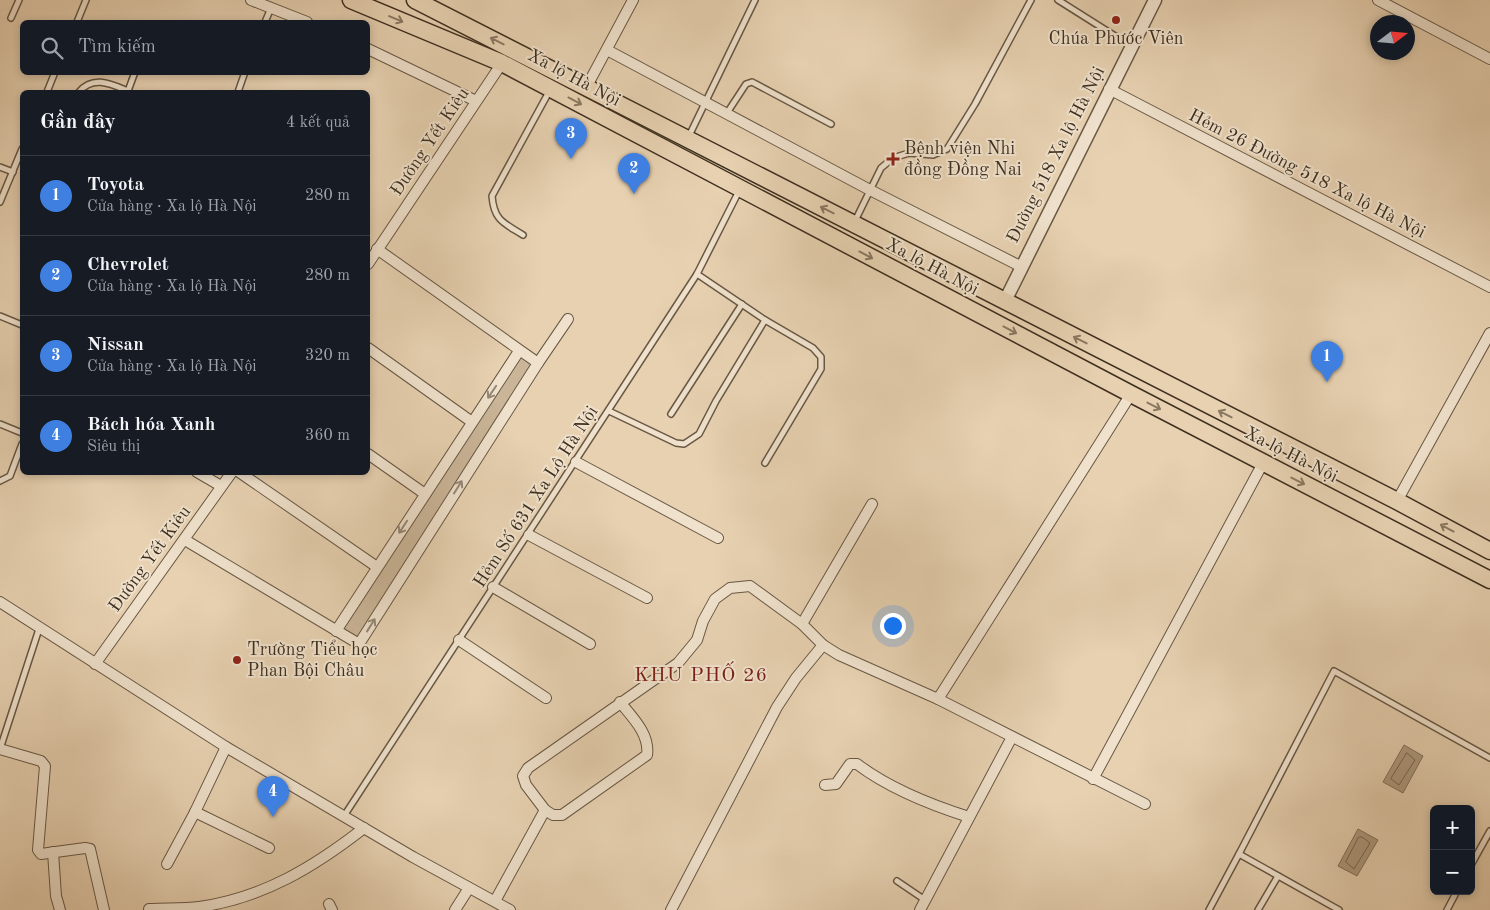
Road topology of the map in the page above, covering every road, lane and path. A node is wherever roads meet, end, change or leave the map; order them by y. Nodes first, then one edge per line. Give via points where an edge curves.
1 (19, 0) edge
2 (86, 0) edge
3 (252, 0) edge
4 (351, 0) edge
5 (415, 0) edge
6 (633, 0) edge
7 (755, 0) edge
8 (1058, 0) edge
9 (1156, 0) edge
10 (1378, 0) edge
11 (1030, 1) edge
12 (271, 7) junction
13 (11, 18) dead end
14 (78, 20) edge
15 (266, 20) edge
16 (302, 20) edge
17 (1131, 46) junction
18 (607, 50) junction
19 (370, 51) edge
20 (1490, 59) edge
21 (502, 63) junction
22 (54, 75) edge
23 (134, 75) edge
24 (245, 75) edge
25 (587, 86) junction
26 (551, 88) junction
27 (1109, 89) junction
28 (48, 90) edge
29 (81, 90) edge
30 (123, 90) edge
31 (130, 90) edge
32 (239, 90) edge
33 (476, 102) junction
34 (705, 103) junction
35 (727, 114) junction
36 (831, 124) dead end
37 (688, 138) junction
38 (20, 154) edge
39 (0, 167) edge
40 (12, 172) junction
41 (741, 188) junction
42 (870, 190) junction
43 (0, 202) edge
44 (853, 223) junction
45 (523, 235) dead end
46 (377, 249) junction
47 (370, 261) edge
48 (1020, 266) junction
49 (696, 274) junction
50 (1490, 287) edge
51 (1005, 301) junction
52 (742, 304) junction
53 (1, 316) edge
54 (568, 319) dead end
55 (765, 320) junction
56 (0, 323) edge
57 (20, 324) edge
58 (1490, 333) edge
59 (370, 349) edge
60 (519, 351) junction
61 (538, 363) junction
62 (1131, 394) junction
63 (609, 411) junction
64 (671, 414) dead end
65 (472, 422) junction
66 (0, 424) edge
67 (20, 432) edge
68 (20, 449) edge
69 (370, 455) edge
70 (576, 462) junction
71 (765, 462) dead end
72 (1263, 463) junction
73 (202, 475) edge
74 (230, 475) edge
75 (243, 475) edge
76 (0, 482) edge
77 (221, 486) junction
78 (425, 494) junction
79 (1397, 501) junction
80 (872, 504) dead end
81 (529, 535) junction
82 (718, 538) dead end
83 (185, 540) junction
84 (1490, 551) edge
85 (377, 567) junction
86 (1490, 580) edge
87 (493, 587) junction
88 (647, 598) dead end
89 (0, 602) edge
90 (802, 624) junction
91 (39, 629) junction
92 (336, 631) junction
93 (459, 640) junction
94 (590, 644) dead end
95 (823, 645) junction
96 (95, 664) junction
97 (546, 698) dead end
98 (938, 698) junction
99 (620, 702) junction
100 (1012, 737) junction
101 (226, 747) junction
102 (0, 749) edge
103 (1490, 758) edge
104 (1093, 779) junction
105 (825, 785) dead end
106 (1145, 804) dead end
107 (545, 810) junction
108 (195, 812) junction
109 (344, 816) junction
110 (969, 817) junction
111 (364, 828) junction
112 (1490, 831) edge
113 (269, 848) dead end
114 (53, 852) junction
115 (1238, 854) junction
116 (1475, 858) edge
117 (166, 864) dead end
118 (1278, 876) junction
119 (897, 881) dead end
120 (469, 888) junction
121 (1455, 895) edge
122 (926, 900) junction
123 (495, 901) junction
124 (149, 909) edge
125 (60, 910) edge
126 (104, 910) edge
127 (455, 910) edge
128 (510, 910) edge
129 (671, 910) edge
130 (920, 910) edge
131 (1209, 910) edge
132 (1258, 910) edge
133 (1340, 910) edge
134 (1446, 910) edge

1 - 13 lane
2 - 14 lane
3 - 12 street
4 -> 21 highway, Xa lộ Hà Nội
25 -> 5 highway, Xa lộ Hà Nội
6 - 18 street
7 - 34 lane
8 - 17 lane
9 - 17 street, Đường 518 Xa lộ Hà Nội
10 - 20 street
11 - 42 lane via 947,149 934,155 909,153 893,158 881,168
12 - 15 lane
12 - 16 street
17 - 27 street, Đường 518 Xa lộ Hà Nội
18 - 25 street
18 - 34 street
19 - 33 street
21 - 26 highway, Xa lộ Hà Nội
21 - 33 street, Đường Yết Kiêu
22 - 28 lane
23 - 31 lane
24 - 32 lane
25 - 37 highway, Xa lộ Hà Nội
26 -> 41 highway, Xa lộ Hà Nội
26 - 45 lane via 492,196 499,220
27 - 48 street, Đường 518 Xa lộ Hà Nội
27 - 50 street, Hẻm 26 Đường 518 Xa lộ Hà Nội
29 - 30 lane via 100,82
33 - 46 street, Đường Yết Kiêu
34 - 35 street
34 - 37 lane
35 - 36 lane via 746,84 752,82
35 - 42 street
44 -> 37 highway, Xa lộ Hà Nội
38 - 40 lane
39 - 40 lane
40 - 43 lane
41 - 49 lane, Hẻm Số 631 Xa Lộ Hà Nội
41 -> 62 highway, Xa lộ Hà Nội
42 - 44 lane
42 - 48 street
44 - 51 highway, Xa lộ Hà Nội
46 - 47 street, Đường Yết Kiêu
46 - 60 street
48 - 51 street, Đường 518 Xa lộ Hà Nội
49 - 52 lane
49 - 63 lane, Hẻm Số 631 Xa Lộ Hà Nội
79 -> 51 highway, Xa lộ Hà Nội
52 - 55 lane
52 - 64 lane
53 - 56 lane
53 - 57 lane
54 - 61 street
55 - 63 lane via 699,434 692,440 676,444
55 - 71 lane via 813,348 821,358 821,369
58 - 79 street
59 - 65 street
60 - 61 street
60 -> 65 street
92 -> 61 street via 359,644
62 -> 72 highway, Xa lộ Hà Nội
62 - 98 street
63 - 70 lane, Hẻm Số 631 Xa Lộ Hà Nội
65 - 78 street
66 - 67 lane
68 - 76 lane via 10,476
69 - 78 street
70 - 81 lane, Hẻm Số 631 Xa Lộ Hà Nội
70 - 82 street
72 -> 86 highway, Xa lộ Hà Nội
72 - 104 street
73 - 77 street
74 - 77 street, Đường Yết Kiêu
75 - 85 street
77 - 83 street, Đường Yết Kiêu
78 -> 85 street
84 -> 79 highway, Xa lộ Hà Nội
80 - 90 street
81 - 87 lane, Hẻm Số 631 Xa Lộ Hà Nội
81 - 88 street
83 - 92 street
83 - 96 street, Đường Yết Kiêu
85 - 92 street
87 - 93 lane, Hẻm Số 631 Xa Lộ Hà Nội
87 - 94 street
89 - 91 street
90 - 95 street
90 - 99 street via 750,586 730,588 715,599 697,640 678,663
91 - 96 street
91 - 102 lane
93 - 97 street
93 - 109 lane, Hẻm Số 631 Xa Lộ Hà Nội
95 - 98 street
95 - 129 street via 777,707
96 - 101 street
98 - 100 street
99 - 107 street via 528,768 524,776 526,786
99 - 107 street via 644,733 649,745 647,755 562,815 553,815
100 - 104 street
100 - 110 street
101 - 108 street
101 - 109 street
102 - 114 street via 41,761 45,766 38,850 41,854
103 - 115 lane via 1334,671
104 - 106 street
105 - 110 street via 836,784 850,764 857,764 942,809
107 - 123 street
108 - 113 street
108 - 117 street
109 - 111 street
110 - 122 street
111 - 120 street
111 - 124 street via 311,867 253,894 200,907
112 - 116 lane
114 - 125 street
114 - 126 street via 90,849
115 - 118 lane
115 - 131 lane
118 - 132 lane
118 - 133 lane
119 - 122 lane
120 - 123 street
120 - 127 street
121 - 134 lane
122 - 130 street
123 - 128 street

